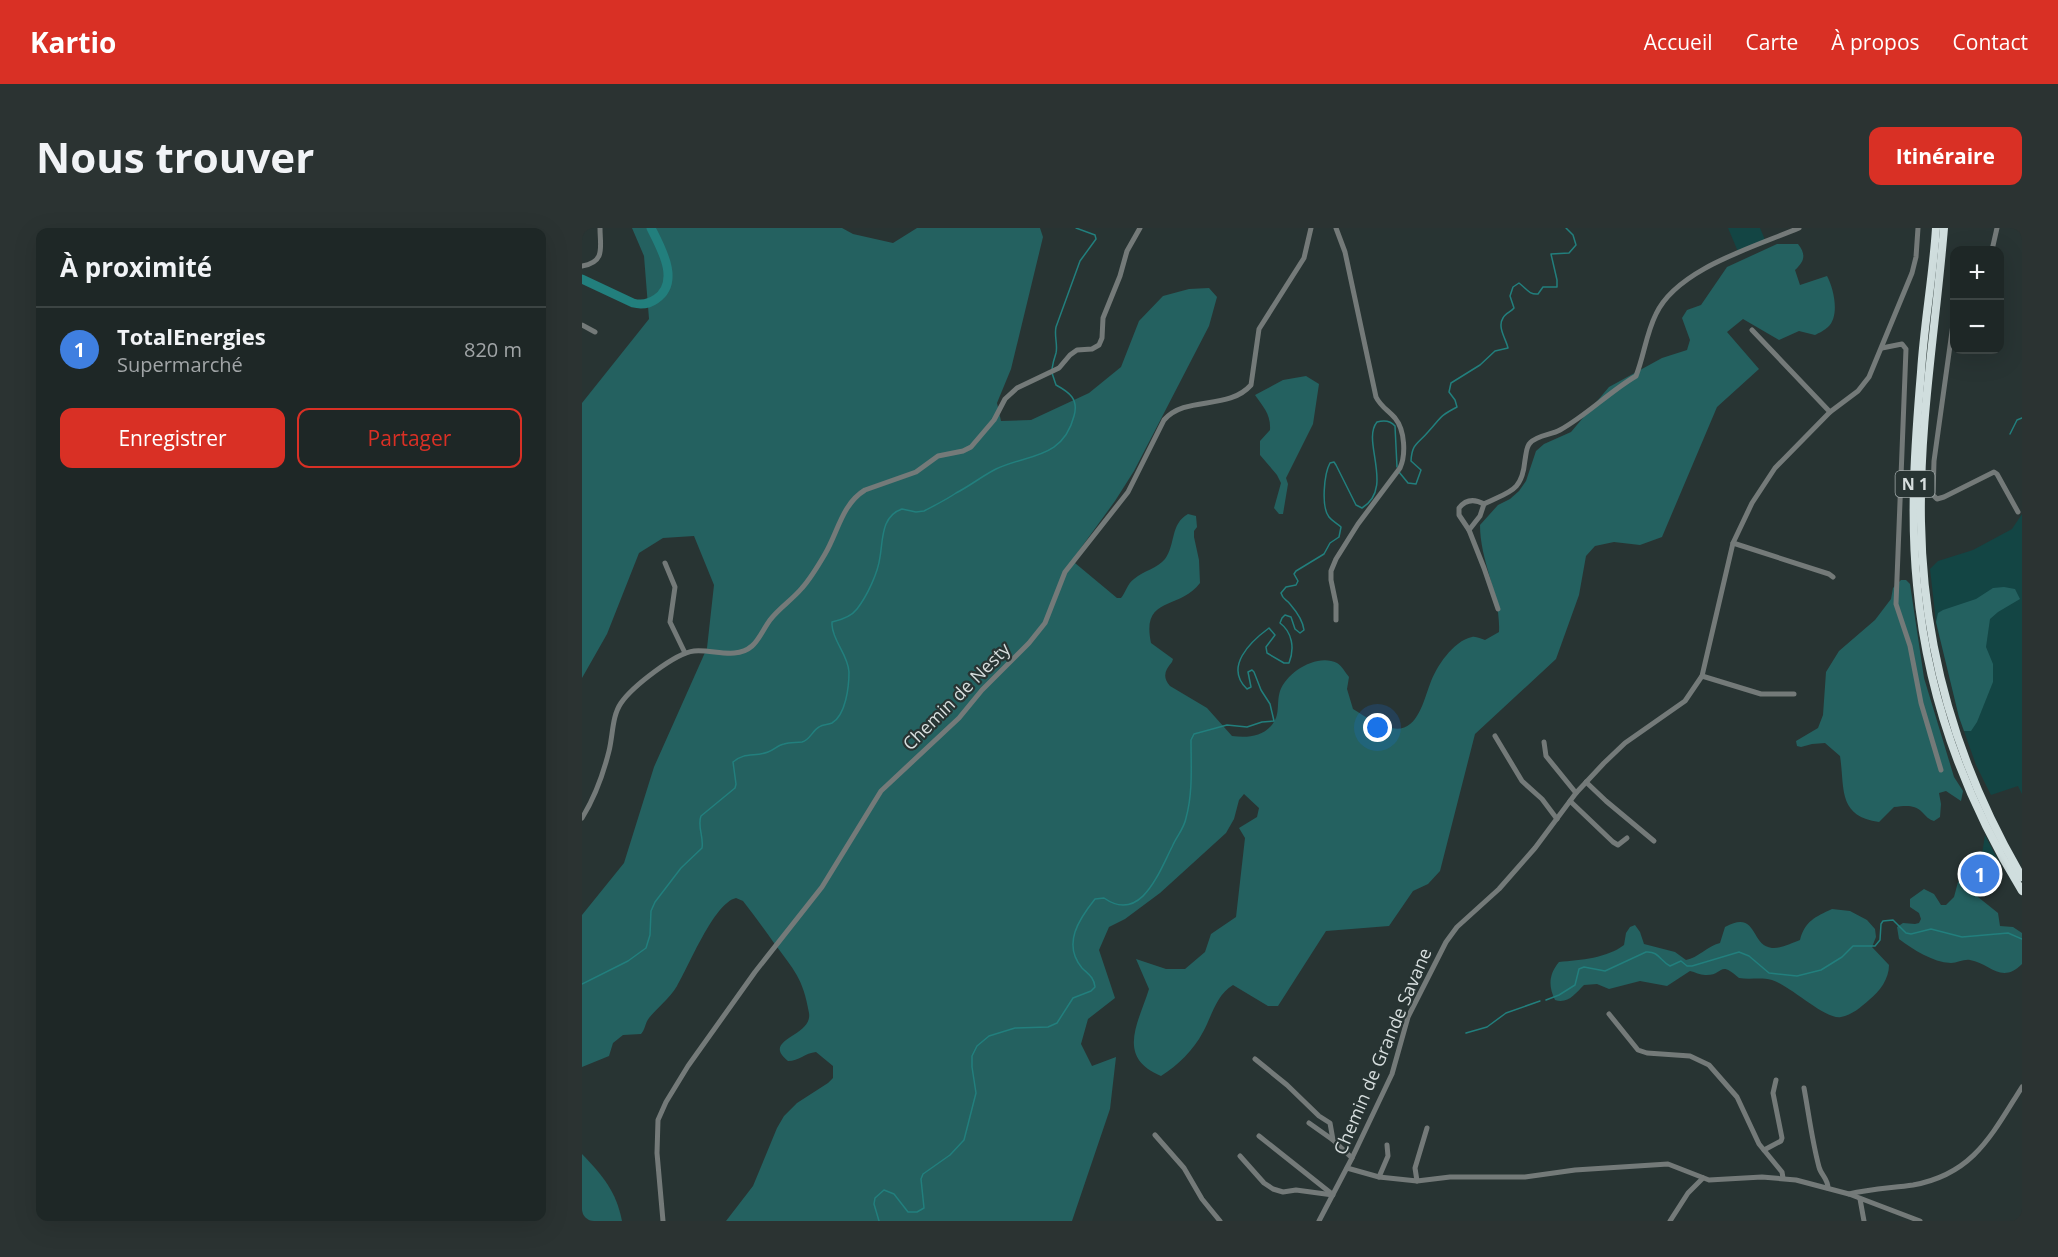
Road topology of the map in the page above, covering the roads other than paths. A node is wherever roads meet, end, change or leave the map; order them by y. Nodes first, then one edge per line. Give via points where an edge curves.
1 (600, 228) edge
2 (1140, 228) edge
3 (1311, 228) edge
4 (1336, 228) edge
5 (1799, 228) edge
6 (1918, 228) edge
7 (1936, 228) edge
8 (1944, 228) edge
9 (1997, 228) edge
10 (1993, 246) edge
11 (582, 266) edge
12 (582, 325) edge
13 (1752, 330) dead end
14 (595, 332) dead end
15 (1950, 346) edge
16 (1881, 348) junction
17 (1830, 412) junction
18 (1485, 504) junction
19 (2018, 512) dead end
20 (1469, 530) junction
21 (1734, 543) junction
22 (665, 563) dead end
23 (1833, 577) dead end
24 (1498, 609) dead end
25 (1336, 620) dead end
26 (685, 653) junction
27 (1702, 676) junction
28 (1794, 694) dead end
29 (1495, 736) dead end
30 (1544, 742) dead end
31 (1941, 770) dead end
32 (1586, 782) junction
33 (1576, 793) junction
34 (1570, 801) junction
35 (582, 818) edge
36 (1557, 819) junction
37 (1627, 838) dead end
38 (1654, 841) dead end
39 (2022, 877) edge
40 (2022, 891) edge
41 (1609, 1014) dead end
42 (1255, 1059) dead end
43 (1776, 1080) dead end
44 (2022, 1087) edge
45 (1804, 1088) dead end
46 (1309, 1123) dead end
47 (1428, 1128) dead end
48 (1155, 1134) dead end
49 (1259, 1136) dead end
50 (1333, 1140) junction
51 (1387, 1144) dead end
52 (1764, 1150) junction
53 (1240, 1156) dead end
54 (1352, 1158) junction
55 (1347, 1168) junction
56 (1379, 1177) junction
57 (1703, 1178) junction
58 (1783, 1178) junction
59 (1417, 1181) junction
60 (1828, 1188) junction
61 (1849, 1194) junction
62 (1333, 1195) junction
63 (1860, 1199) junction
64 (663, 1221) edge
65 (1220, 1221) edge
66 (1318, 1221) edge
67 (1670, 1221) edge
68 (1864, 1221) edge
69 (1920, 1221) edge

1 - 11 street via 600,256 595,263
2 - 26 street via 1127,251 1102,318 1099,345 1077,350 1055,371 1017,388 971,447 938,456 916,472 858,494 802,589 771,619 749,648 736,653
3 - 64 street, Chemin de Nesty via 1304,258 1259,329 1251,385 1237,397 1182,409 1164,420 1128,492 1065,572 1045,623 959,718 881,791 822,887 688,1066 658,1120
4 - 25 street via 1346,252 1376,397 1395,418 1403,442 1400,468 1358,524 1331,571
5 - 18 street via 1697,272 1673,289 1655,315 1636,376 1559,431 1531,442 1520,484
6 - 16 street, Chemin de Grande Savane via 1912,273
7 - 40 highway, N 1 via 1921,370 1915,480 1914,547 1920,614 1932,679 1954,751 1984,822
8 - 39 highway, N 1 via 1923,457 1921,520 1928,615 1940,681 1958,740 1986,808
9 - 10 street
12 - 14 street
13 - 17 street
15 - 19 street via 1933,495 1937,499 1944,497 1994,472
16 - 17 street, Chemin de Grande Savane via 1864,385
16 - 31 street via 1902,344 1906,349 1896,604
17 - 21 street, Chemin de Grande Savane via 1766,478
18 - 20 street
18 - 20 street via 1467,501 1460,508 1459,515
20 - 24 street
21 - 23 street
21 - 27 street, Chemin de Grande Savane
22 - 26 street via 675,587 670,622
26 - 35 street via 671,659 620,705 603,774
27 - 28 street via 1761,694
27 - 32 street, Chemin de Grande Savane via 1678,708 1620,747
29 - 36 street via 1522,781
30 - 33 street via 1546,756
32 - 33 street, Chemin de Grande Savane
32 - 38 street
33 - 34 street, Chemin de Grande Savane
34 - 36 street, Chemin de Grande Savane
34 - 37 street via 1613,842 1618,845
36 - 54 street, Chemin de Grande Savane via 1499,889 1446,942 1408,1017 1392,1074
41 - 52 street via 1638,1050 1690,1056 1709,1065 1737,1097
42 - 50 street via 1330,1123
43 - 52 street via 1773,1093 1782,1138
44 - 61 street via 1976,1155 1953,1171 1915,1185
45 - 60 street via 1819,1167
46 - 50 street
47 - 59 street via 1415,1168
48 - 65 street
49 - 62 street
50 - 54 street
51 - 56 street via 1388,1156
52 - 58 street
53 - 62 street via 1273,1189
54 - 55 street, Chemin de Grande Savane
55 - 56 street
55 - 62 street, Chemin de Grande Savane
56 - 59 street
57 - 58 street
57 - 59 street via 1668,1164 1525,1177
57 - 67 street
58 - 60 street
60 - 61 street
61 - 63 street
62 - 66 street, Chemin de Grande Savane
63 - 68 street
63 - 69 street

